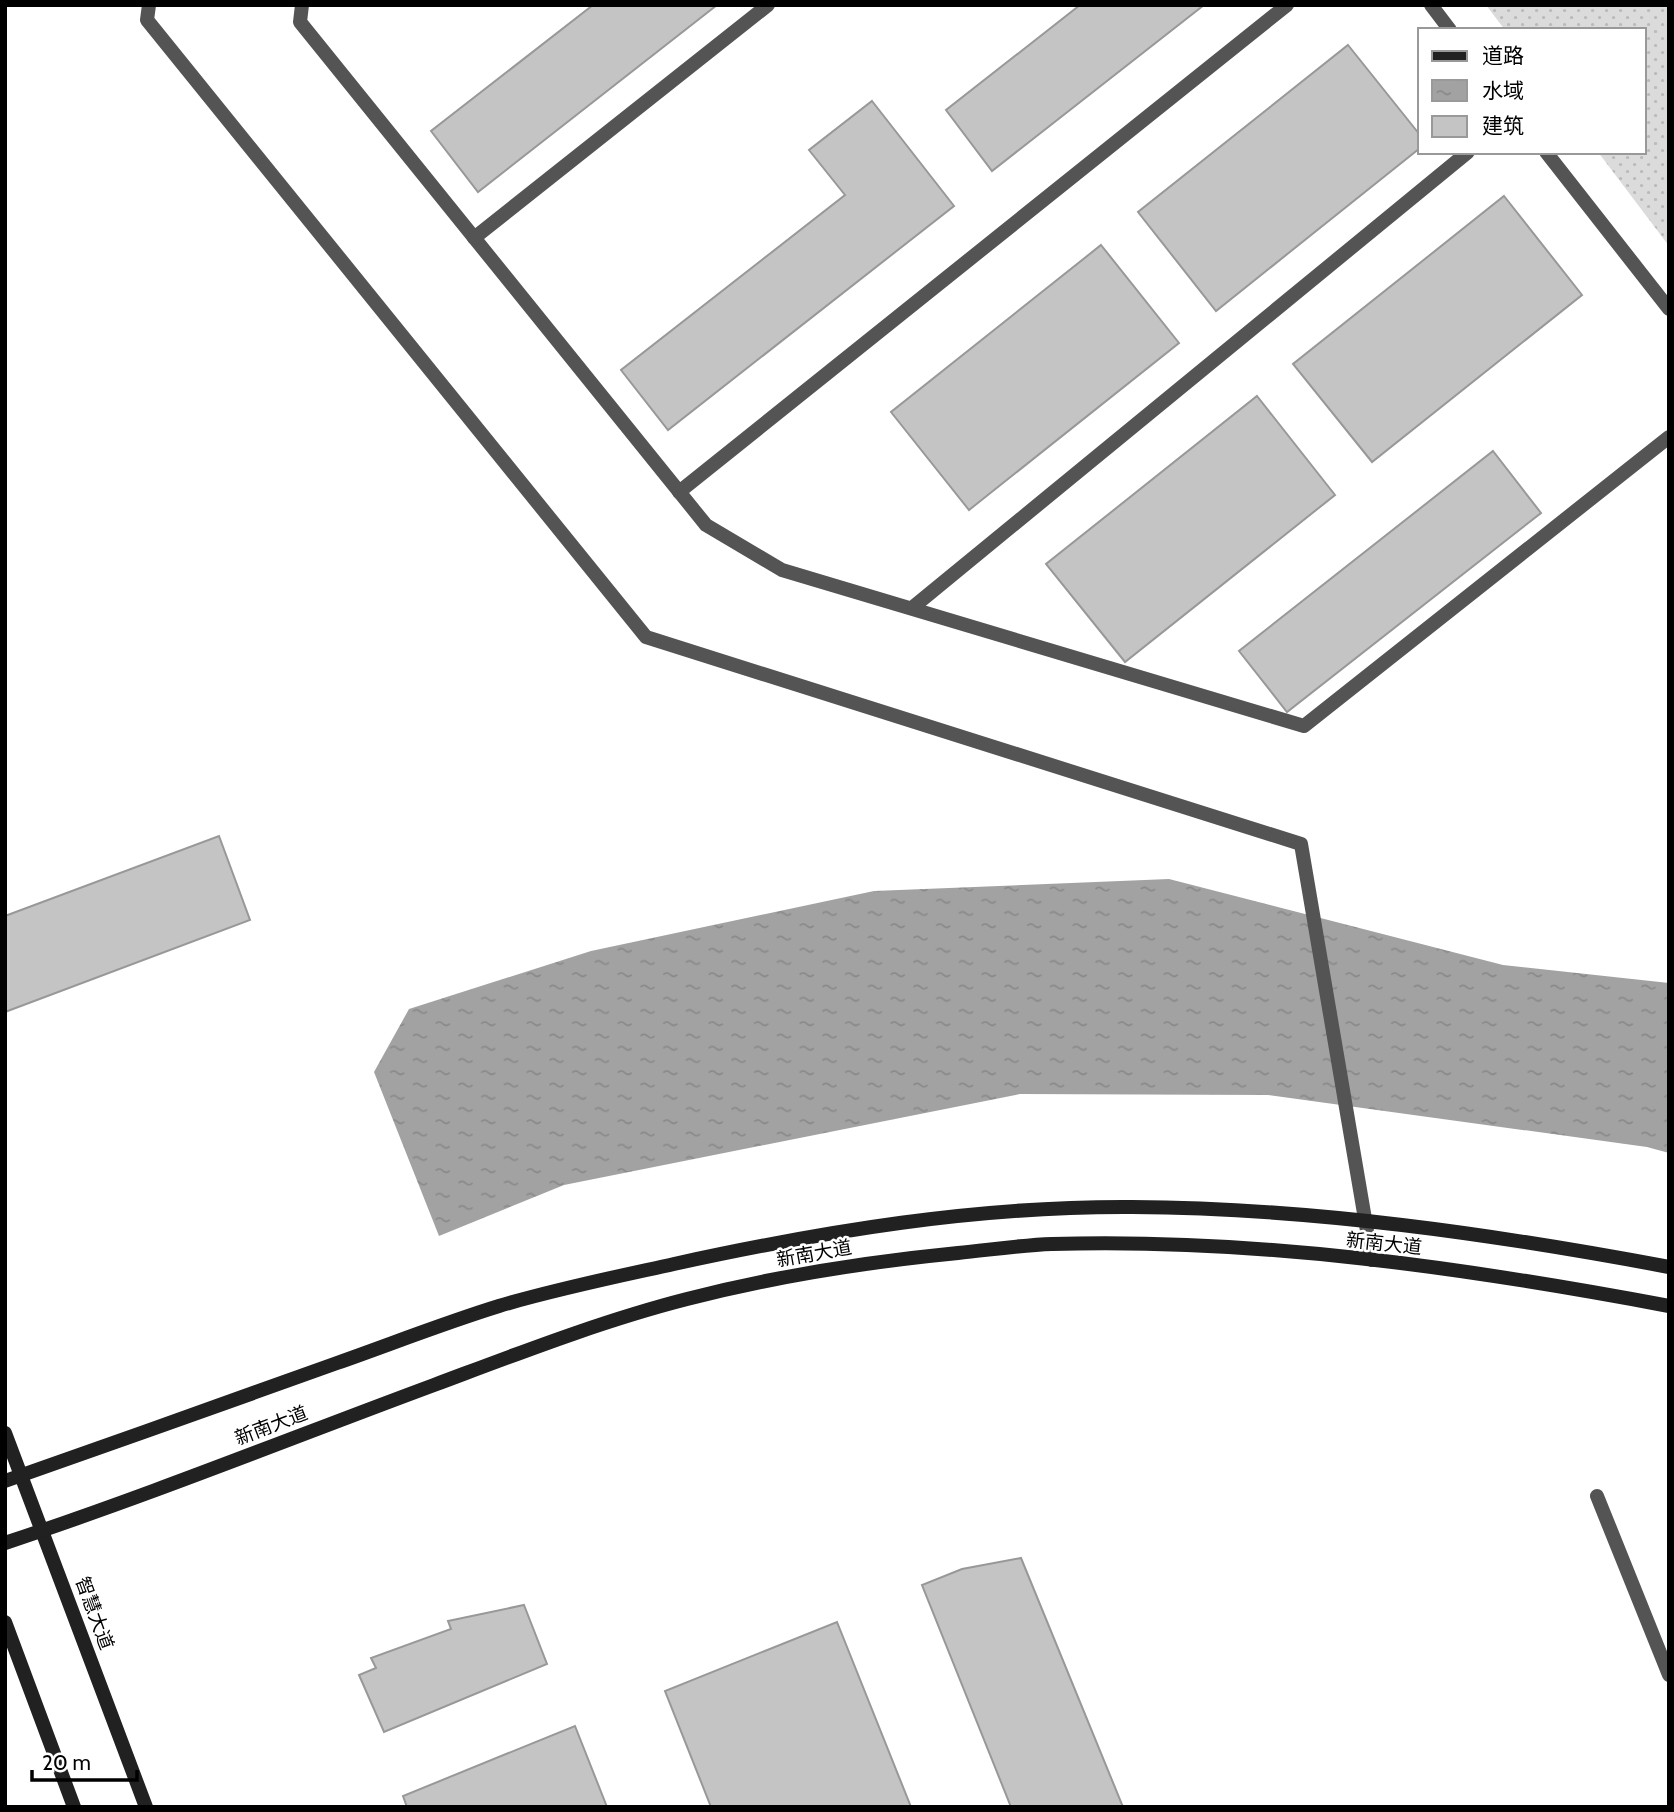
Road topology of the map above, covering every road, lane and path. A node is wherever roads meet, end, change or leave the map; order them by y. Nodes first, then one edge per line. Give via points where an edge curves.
1 (149, 5) edge
2 (302, 5) edge
3 (768, 5) edge
4 (1287, 5) edge
5 (1431, 5) edge
6 (1448, 28) edge
7 (1466, 154) edge
8 (1548, 154) edge
9 (474, 238) junction
10 (1669, 309) edge
11 (1669, 436) edge
12 (679, 492) junction
13 (912, 608) junction
14 (1365, 1222) junction
15 (1372, 1261) junction
16 (1669, 1267) edge
17 (1669, 1306) edge
18 (5, 1433) edge
19 (20, 1475) junction
20 (5, 1481) edge
21 (1597, 1496) dead end
22 (43, 1531) junction
23 (5, 1543) edge
24 (5, 1622) edge
25 (1669, 1675) edge
26 (75, 1807) edge
27 (146, 1807) edge

1 - 14 street via 147,20 646,638 1301,844
2 - 9 street via 300,22
3 - 9 street
4 - 12 street
5 - 6 street
7 - 13 street
8 - 10 street
9 - 12 street
11 - 13 street via 1304,726
12 - 13 street via 706,525 782,570
14 - 15 street
14 - 16 main road, 新南大道
14 - 19 main road, 新南大道 via 1146,1207 1040,1209 945,1216 774,1242 497,1307
15 - 17 main road, 新南大道 via 1564,1286
15 - 22 main road, 新南大道 via 1182,1244 1049,1244 869,1263 749,1284 681,1300 499,1361
18 - 19 main road, 智慧大道
19 - 20 main road, 新南大道
19 - 22 main road, 智慧大道
21 - 25 street
22 - 23 main road, 新南大道
22 - 27 main road, 智慧大道
24 - 26 main road

